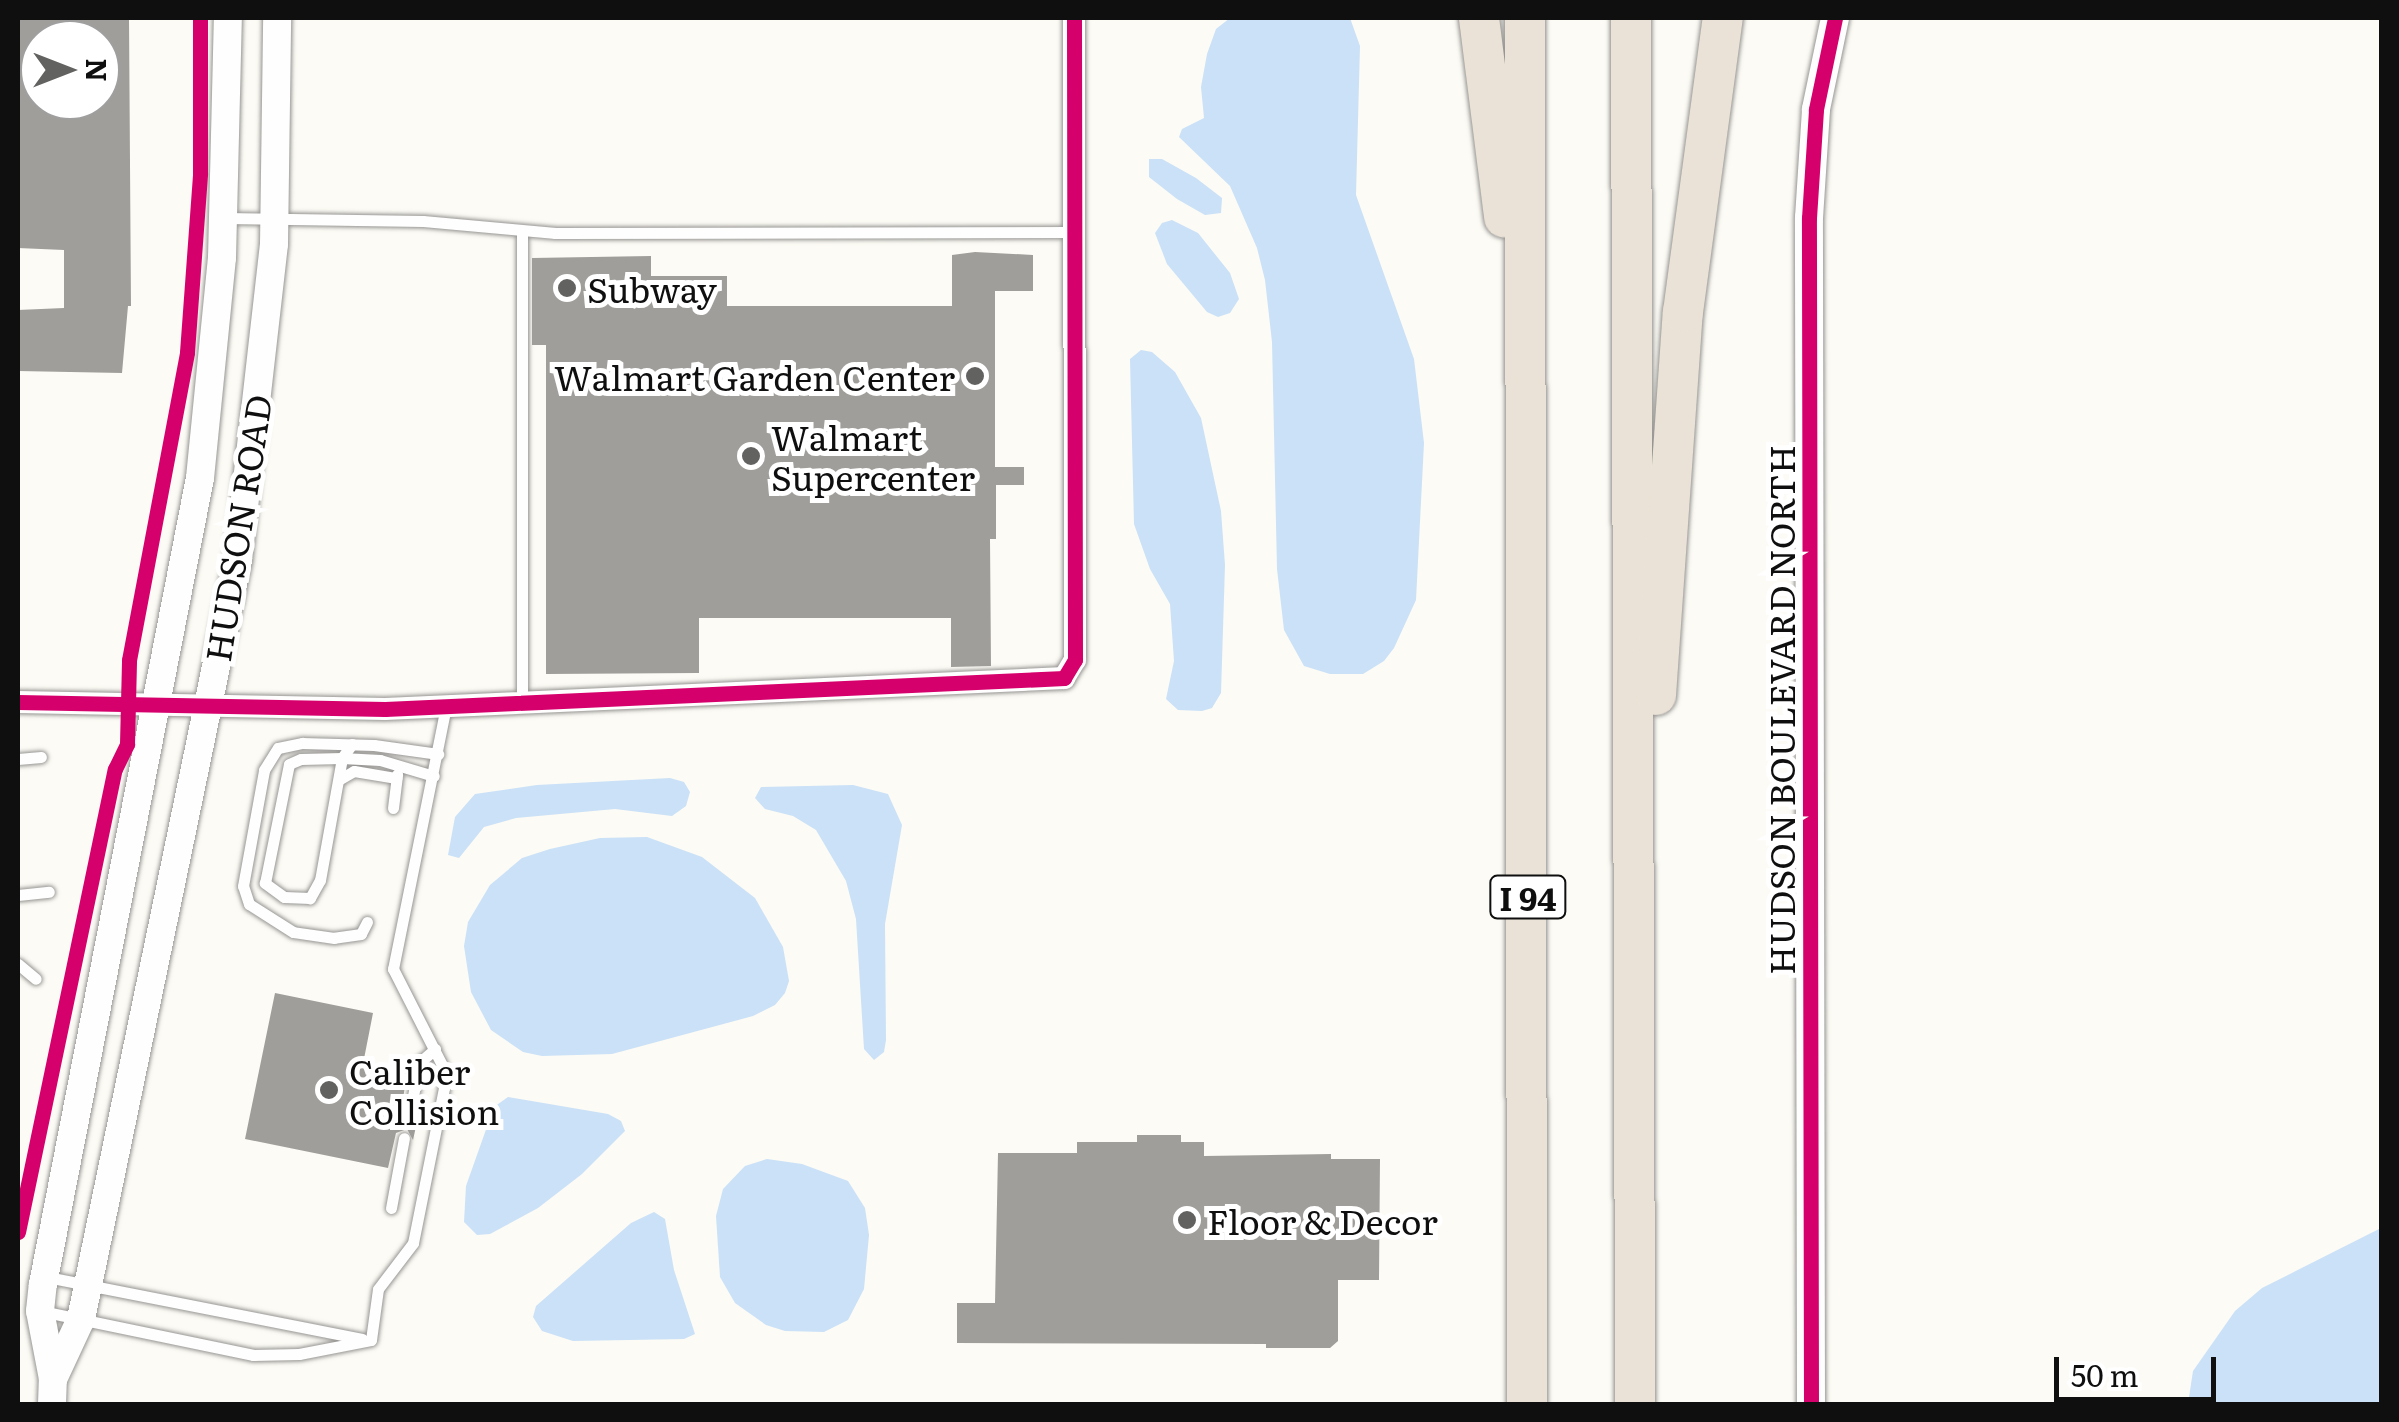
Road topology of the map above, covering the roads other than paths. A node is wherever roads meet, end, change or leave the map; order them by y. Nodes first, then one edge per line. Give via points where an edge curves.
1 (228, 18) edge
2 (276, 18) edge
3 (1074, 18) edge
4 (1479, 18) edge
5 (1525, 18) edge
6 (1631, 18) edge
7 (1722, 18) edge
8 (1834, 18) edge
9 (224, 218) junction
10 (274, 220) junction
11 (522, 232) junction
12 (1075, 232) junction
13 (1525, 390) junction
14 (18, 702) edge
15 (522, 702) junction
16 (158, 704) junction
17 (209, 704) junction
18 (446, 707) junction
19 (352, 744) junction
20 (438, 754) junction
21 (41, 757) dead end
22 (342, 758) junction
23 (18, 759) edge
24 (397, 771) junction
25 (434, 776) junction
26 (340, 779) junction
27 (393, 808) dead end
28 (49, 892) dead end
29 (18, 895) edge
30 (368, 922) dead end
31 (1634, 928) junction
32 (18, 964) edge
33 (36, 979) dead end
34 (435, 1049) junction
35 (410, 1110) dead end
36 (404, 1138) dead end
37 (390, 1208) dead end
38 (45, 1276) junction
39 (87, 1285) junction
40 (40, 1310) junction
41 (81, 1319) junction
42 (371, 1340) junction
43 (52, 1392) edge
44 (1528, 1404) edge
45 (1636, 1404) edge
46 (1812, 1404) edge

1 - 9 street, HUDSON ROAD
2 - 10 street, HUDSON ROAD
3 - 12 street
4 - 13 highway
5 - 13 highway, I 94
6 - 31 highway
7 - 31 highway via 1683,312
8 - 46 street, HUDSON BOULEVARD NORTH via 1816,109 1809,246
9 - 10 lane
9 - 16 street, HUDSON ROAD via 200,478
10 - 11 lane via 423,221
10 - 17 street, HUDSON ROAD via 238,560
11 - 12 lane
11 - 15 lane
12 - 15 street via 1075,660 1069,675 1051,681
13 - 44 highway, I 94
14 - 16 street
15 - 18 street
16 - 17 street
16 - 38 street, HUDSON ROAD
17 - 18 street
17 - 39 street, HUDSON ROAD
18 - 20 lane
19 - 20 lane
19 - 22 lane
19 - 30 lane via 278,748 264,770 242,886 249,904 293,932 334,938 361,934
20 - 25 lane
21 - 23 lane
22 - 24 lane
22 - 26 lane
22 - 26 lane via 289,764 265,884 284,897 310,898 320,880
24 - 25 lane
24 - 26 lane via 354,771
24 - 27 lane
25 - 34 lane via 394,968
28 - 29 lane
31 - 45 highway
32 - 33 lane
34 - 35 lane via 420,1062
34 - 42 lane via 444,1088 415,1234 404,1260 378,1289
36 - 37 lane
38 - 39 lane
38 - 40 street, HUDSON ROAD
39 - 41 street, HUDSON ROAD
39 - 42 lane
40 - 41 lane
40 - 43 street, HUDSON ROAD
41 - 42 lane via 253,1355
41 - 43 street, HUDSON ROAD

